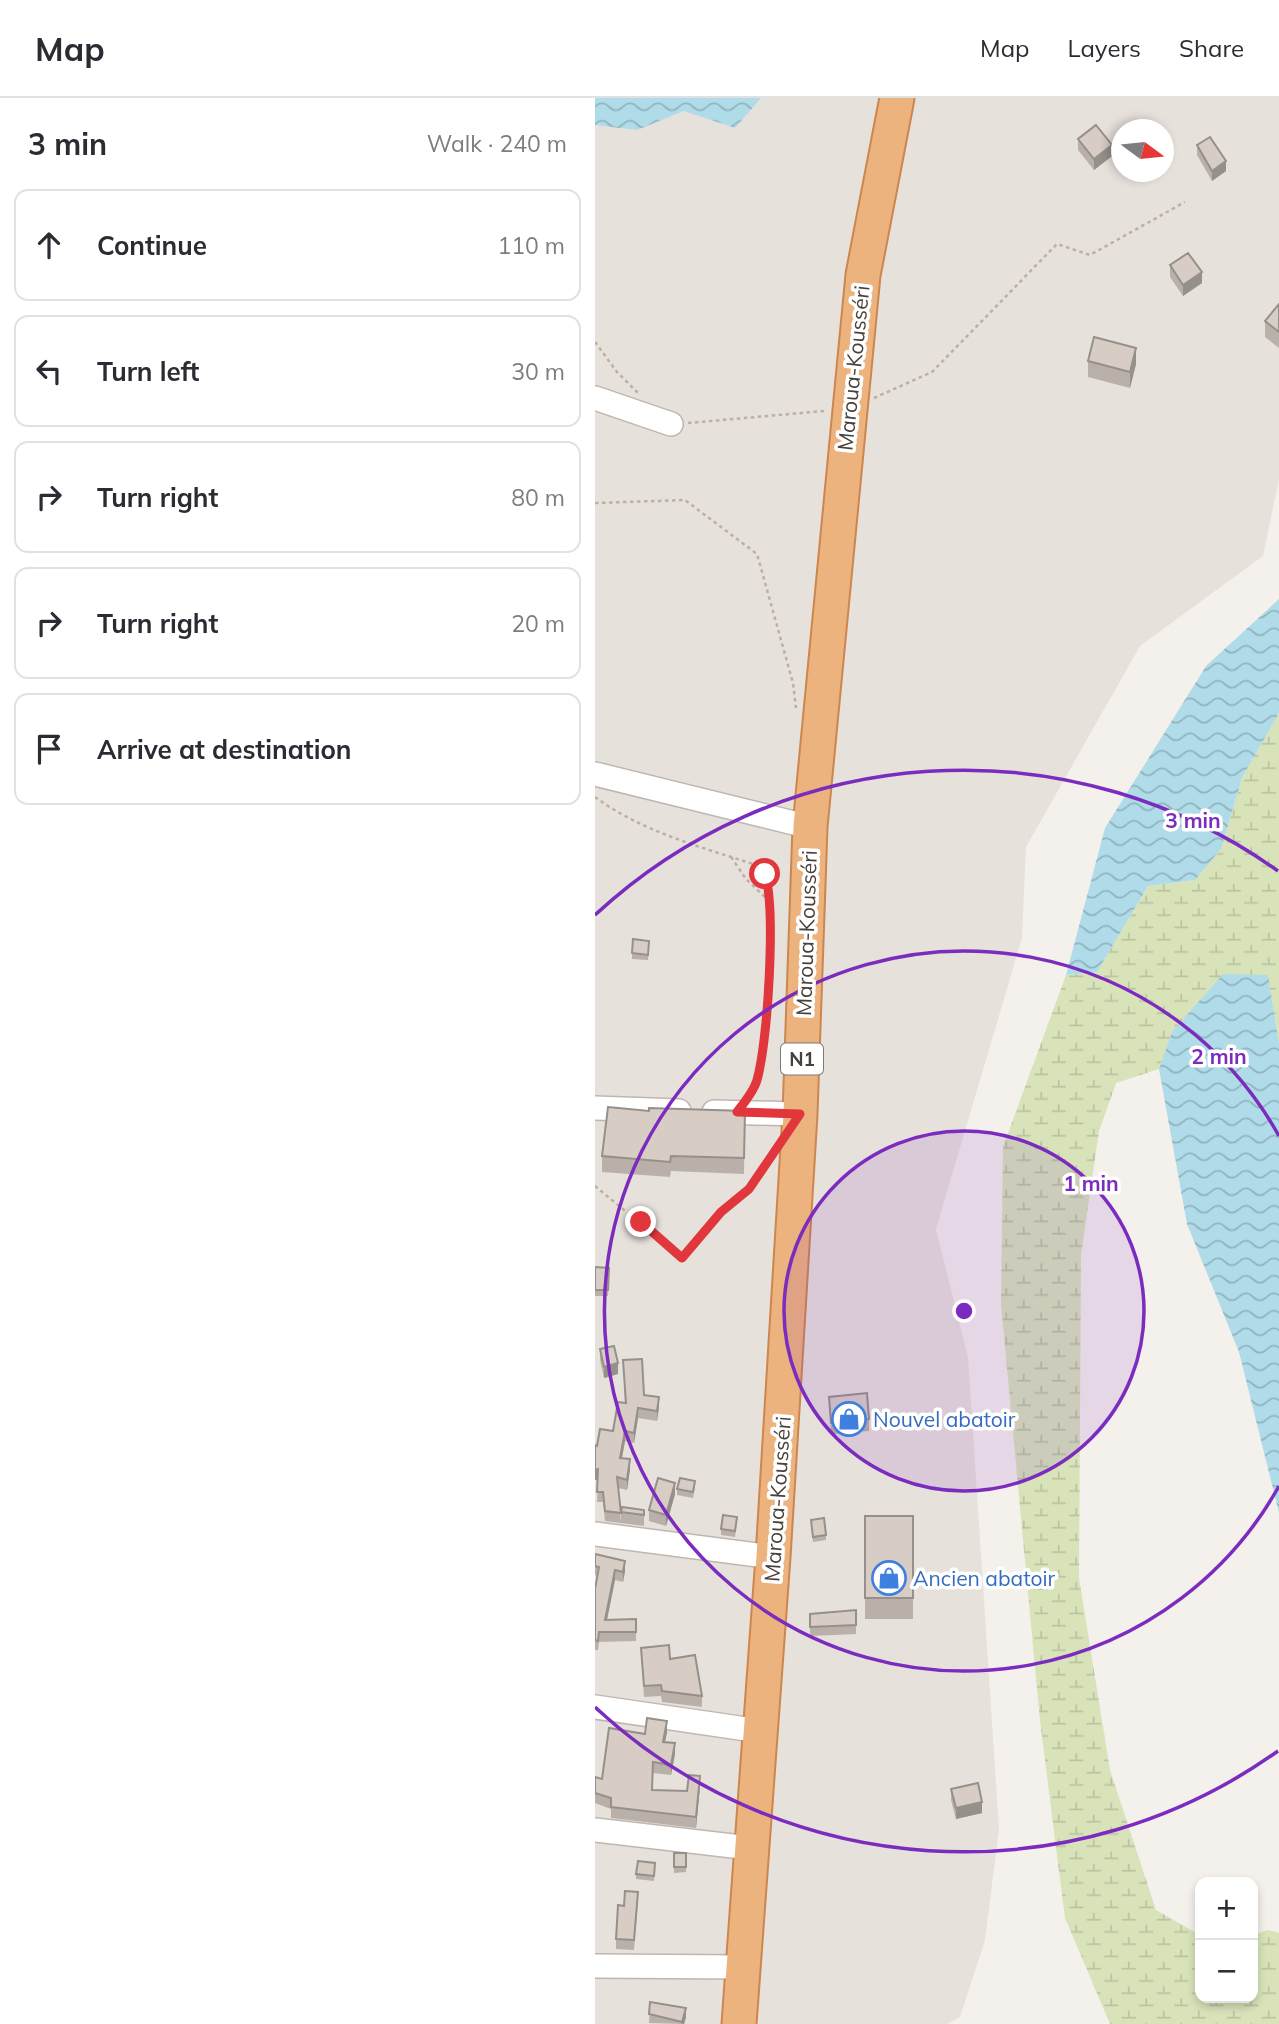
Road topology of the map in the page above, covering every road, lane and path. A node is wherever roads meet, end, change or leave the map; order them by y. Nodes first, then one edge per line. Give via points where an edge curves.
1 (897, 98) edge
2 (1185, 202) dead end
3 (595, 342) edge
4 (595, 398) edge
5 (644, 398) dead end
6 (849, 410) junction
7 (671, 424) joint
8 (595, 503) edge
9 (796, 709) dead end
10 (595, 774) edge
11 (595, 797) edge
12 (810, 827) junction
13 (731, 857) junction
14 (767, 899) junction
15 (595, 1108) edge
16 (737, 1112) junction
17 (800, 1114) junction
18 (772, 1154) dead end
19 (595, 1186) edge
20 (595, 1534) edge
21 (773, 1558) junction
22 (595, 1707) edge
23 (760, 1731) junction
24 (595, 1830) edge
25 (750, 1847) junction
26 (595, 1966) edge
27 (743, 1967) junction
28 (739, 2024) edge

1 - 6 highway, Maroua-Kousséri / N1 via 863,275
2 - 6 path via 1090,255 1057,244 932,372
3 - 5 path
4 - 7 street
6 - 7 path
6 - 12 highway, Maroua-Kousséri / N1
8 - 9 path via 685,500 757,554 793,682
10 - 12 street
11 - 13 path via 621,816
12 - 17 highway, Maroua-Kousséri / N1
13 - 14 path
13 - 14 path via 759,866 768,883
14 - 16 path via 766,1024 757,1082
15 - 16 street
16 - 17 street
17 - 21 highway, Maroua-Kousséri / N1
18 - 19 path via 749,1189 721,1212 682,1258
20 - 21 street
21 - 23 highway, Maroua-Kousséri / N1
22 - 23 street
23 - 25 highway, Maroua-Kousséri / N1
24 - 25 street
25 - 27 highway, Maroua-Kousséri / N1
26 - 27 street
27 - 28 highway, Maroua-Kousséri / N1

